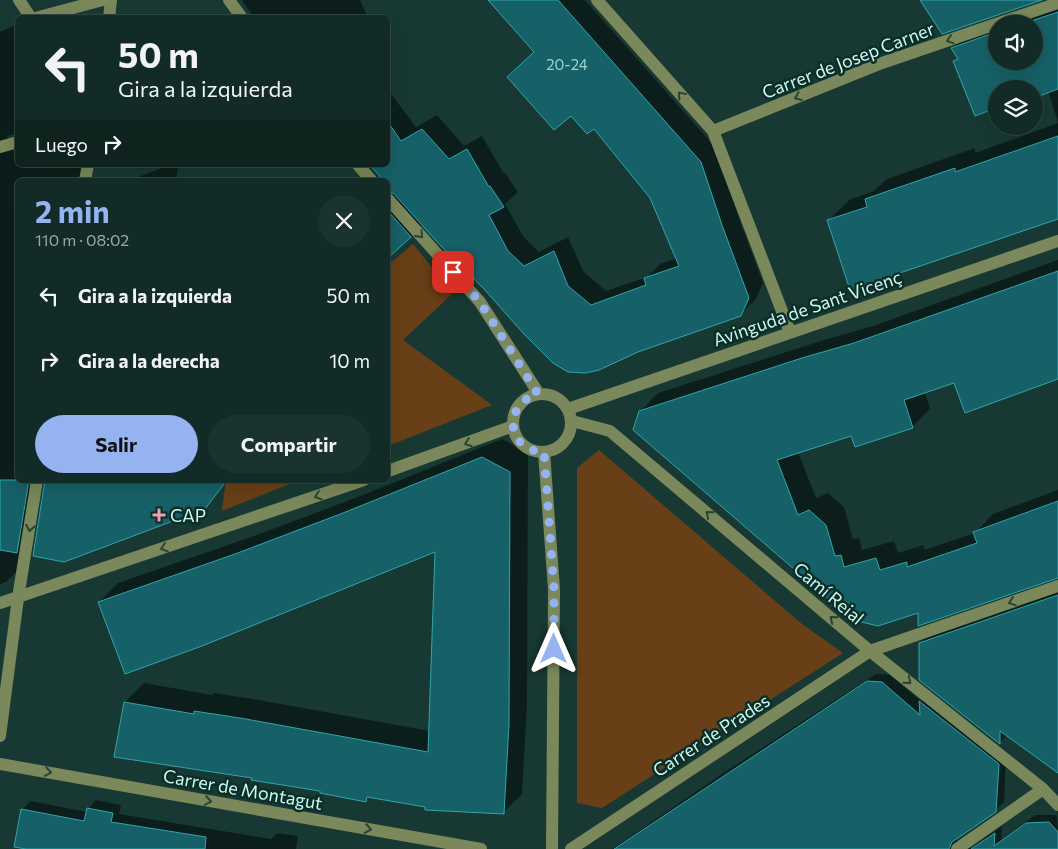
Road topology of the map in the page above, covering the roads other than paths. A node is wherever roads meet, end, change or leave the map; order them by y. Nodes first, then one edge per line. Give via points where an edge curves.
1 (18, 0) edge
2 (104, 0) edge
3 (111, 0) edge
4 (229, 0) edge
5 (597, 0) edge
6 (1058, 3) edge
7 (29, 15) edge
8 (46, 15) edge
9 (110, 15) edge
10 (240, 15) edge
11 (1023, 15) edge
12 (988, 27) edge
13 (713, 131) junction
14 (15, 143) edge
15 (0, 147) edge
16 (360, 167) edge
17 (369, 178) edge
18 (390, 200) edge
19 (1058, 241) edge
20 (790, 332) junction
21 (538, 394) junction
22 (570, 415) junction
23 (513, 426) junction
24 (544, 452) junction
25 (390, 471) edge
26 (37, 483) edge
27 (355, 483) edge
28 (1058, 586) edge
29 (18, 598) junction
30 (0, 603) edge
31 (870, 651) junction
32 (0, 736) edge
33 (0, 764) edge
34 (1044, 789) junction
35 (1058, 805) edge
36 (481, 849) edge
37 (552, 849) edge
38 (571, 849) edge
39 (957, 849) edge

1 - 7 street
2 - 8 street
3 - 9 street
4 - 10 street
13 -> 5 street
6 - 11 street, Carrer de Josep Carner
12 -> 13 street, Carrer de Josep Carner via 882,63
13 - 20 street
14 - 15 street
16 - 17 street
18 -> 21 street via 480,302
19 - 20 street, Avinguda de Sant Vicenç
20 - 22 street, Avinguda de Sant Vicenç
21 - 22 street via 556,397
21 - 23 street via 527,398 518,408
22 - 24 street via 570,432 564,442
31 -> 22 street, Camí Reial via 610,431
23 - 24 street via 524,446
23 -> 25 street
24 - 37 street via 554,589
26 -> 29 street
27 -> 29 street
28 -> 31 street, Carrer de Prades
29 - 30 street
29 - 32 street
31 -> 34 street, Camí Reial
31 - 38 street, Carrer de Prades
33 -> 36 street, Carrer de Montagut
34 - 35 street, Camí Reial
34 - 39 street

